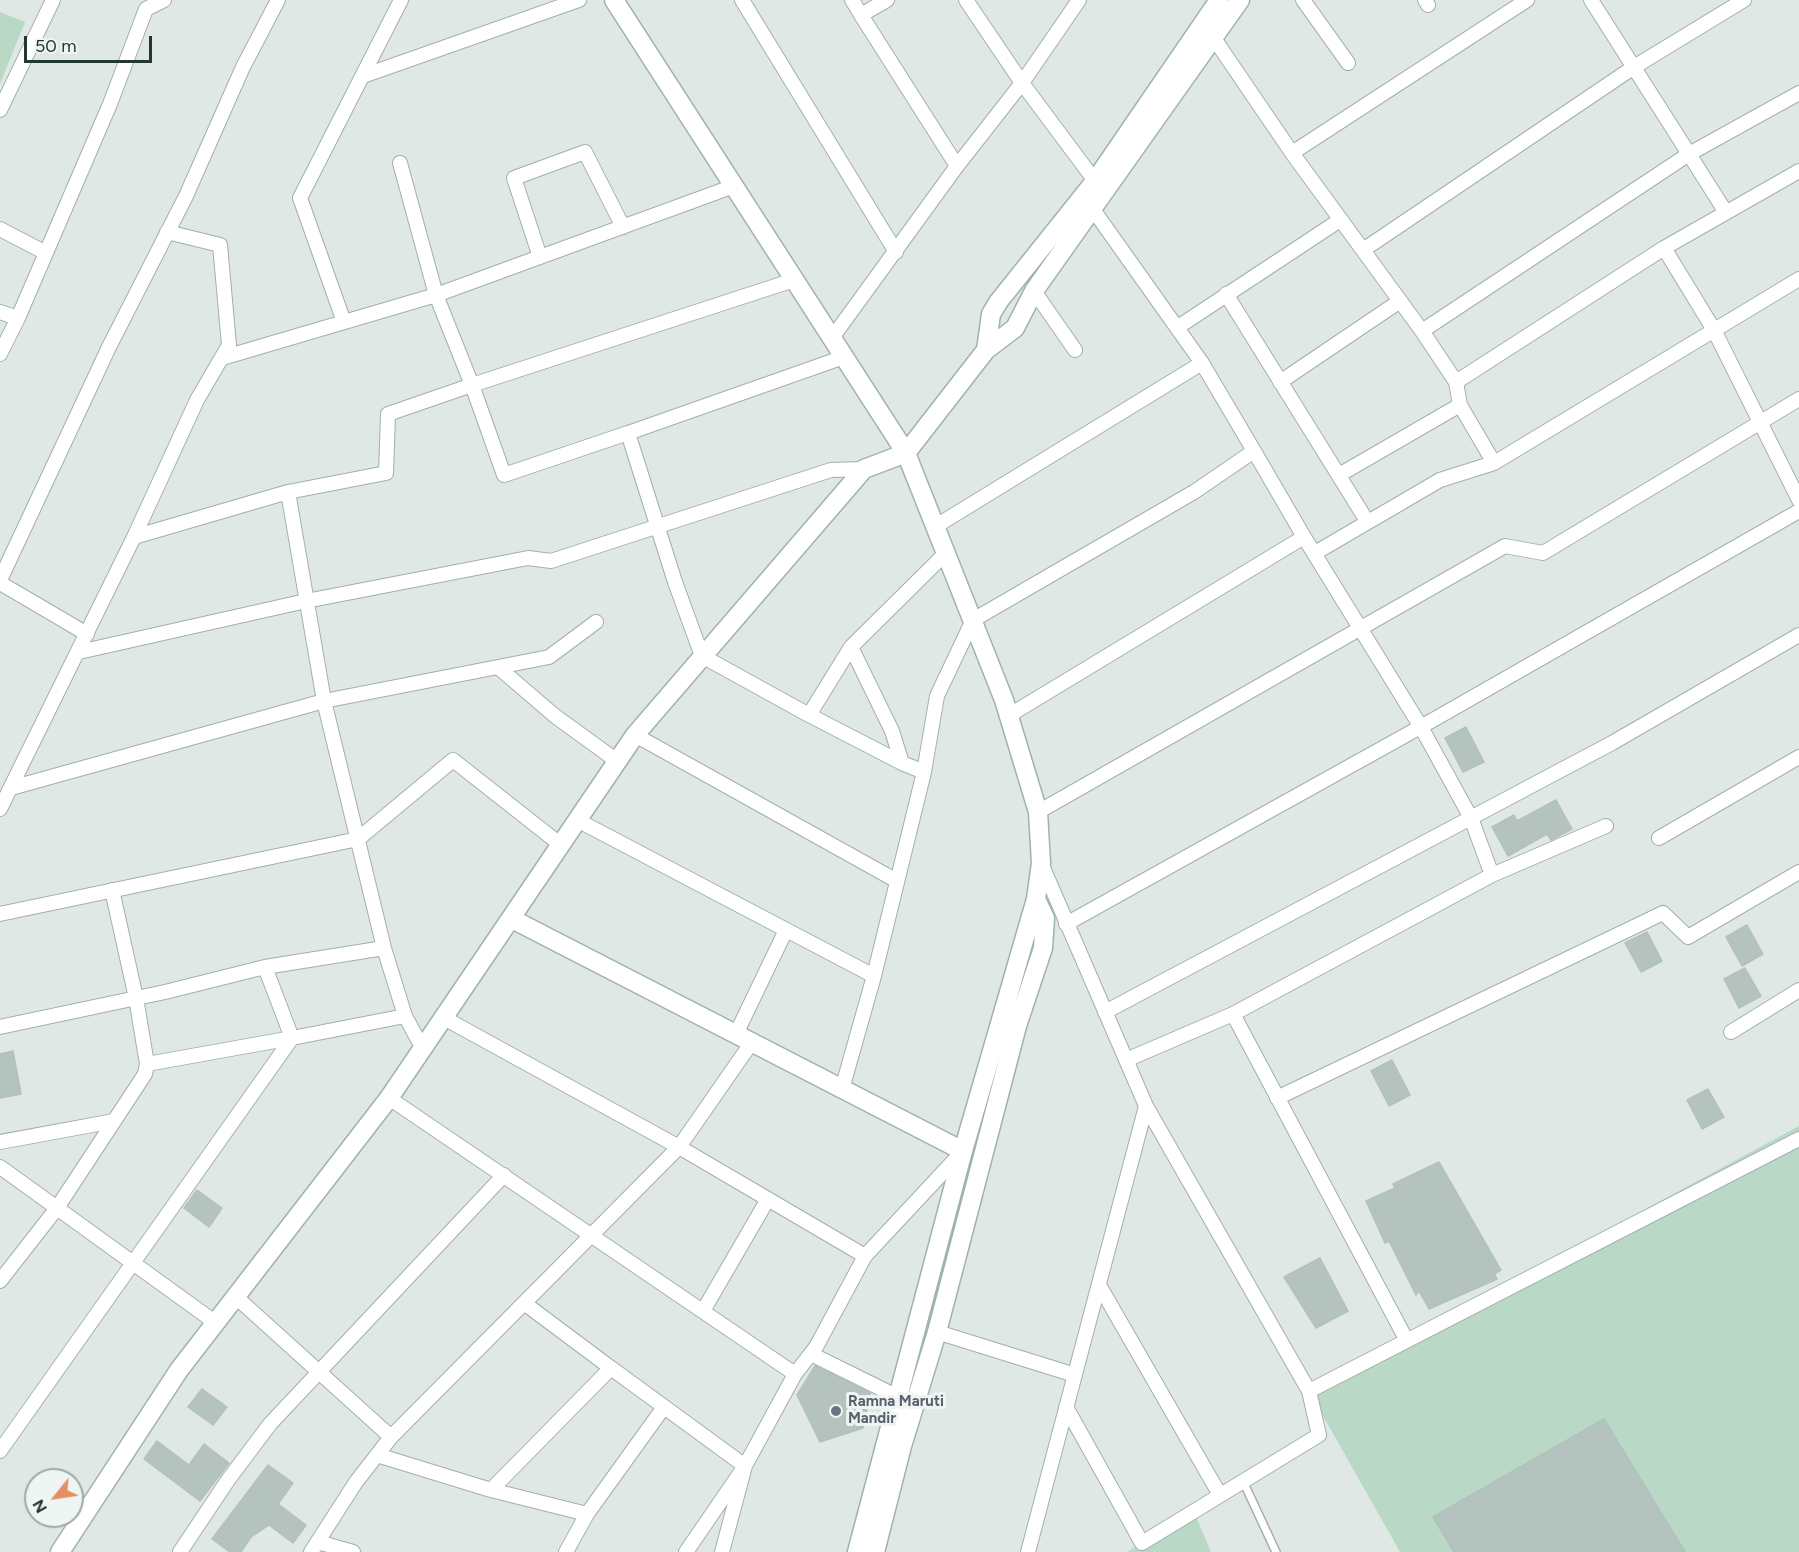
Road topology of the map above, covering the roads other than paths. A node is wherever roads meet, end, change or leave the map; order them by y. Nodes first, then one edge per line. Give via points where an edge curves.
1 (53, 0) edge
2 (164, 0) edge
3 (279, 0) edge
4 (400, 0) edge
5 (579, 0) edge
6 (614, 0) edge
7 (742, 0) edge
8 (852, 0) edge
9 (887, 0) edge
10 (966, 0) edge
11 (1079, 0) edge
12 (1219, 0) edge
13 (1240, 0) edge
14 (1303, 0) edge
15 (1527, 0) edge
16 (1591, 0) edge
17 (1744, 0) edge
18 (861, 15) junction
19 (1213, 37) junction
20 (1348, 63) dead end
21 (1634, 68) junction
22 (363, 76) junction
23 (1022, 83) junction
24 (1799, 93) edge
25 (0, 110) edge
26 (1292, 153) junction
27 (1689, 154) junction
28 (400, 163) dead end
29 (957, 166) junction
30 (1799, 171) edge
31 (734, 186) junction
32 (1094, 194) junction
33 (1725, 211) junction
34 (1340, 220) junction
35 (623, 227) junction
36 (0, 230) edge
37 (167, 232) junction
38 (1664, 248) junction
39 (1363, 250) junction
40 (896, 252) junction
41 (46, 253) junction
42 (540, 257) junction
43 (1018, 277) junction
44 (1799, 279) edge
45 (794, 280) junction
46 (1034, 291) junction
47 (1226, 294) junction
48 (436, 295) junction
49 (1400, 301) junction
50 (0, 312) edge
51 (18, 318) junction
52 (344, 322) junction
53 (1178, 327) junction
54 (1714, 330) junction
55 (1422, 331) junction
56 (832, 338) junction
57 (986, 350) junction
58 (1075, 350) dead end
59 (0, 354) edge
60 (844, 357) junction
61 (222, 358) junction
62 (1202, 363) junction
63 (1280, 382) junction
64 (1456, 382) junction
65 (472, 385) junction
66 (1799, 399) edge
67 (1460, 405) junction
68 (1760, 422) junction
69 (628, 433) junction
70 (1254, 451) junction
71 (906, 453) junction
72 (1494, 463) junction
73 (864, 470) junction
74 (1339, 475) junction
75 (288, 492) junction
76 (1799, 501) edge
77 (1799, 512) edge
78 (1367, 521) junction
79 (658, 526) junction
80 (936, 526) junction
81 (134, 537) junction
82 (1304, 537) junction
83 (947, 552) junction
84 (1315, 554) junction
85 (0, 582) edge
86 (306, 602) junction
87 (973, 620) junction
88 (596, 622) dead end
89 (1361, 626) junction
90 (87, 634) junction
91 (1799, 635) edge
92 (851, 647) junction
93 (79, 652) junction
94 (702, 656) junction
95 (499, 668) junction
96 (324, 701) junction
97 (809, 715) junction
98 (1008, 716) junction
99 (1421, 726) junction
100 (635, 735) junction
101 (1799, 757) edge
102 (617, 761) junction
103 (902, 763) junction
104 (924, 772) junction
105 (11, 788) junction
106 (0, 809) edge
107 (1038, 812) junction
108 (1471, 818) junction
109 (579, 820) junction
110 (1606, 826) dead end
111 (1659, 838) dead end
112 (358, 839) junction
113 (561, 845) junction
114 (1041, 863) junction
115 (1799, 872) edge
116 (1491, 875) junction
117 (897, 881) junction
118 (112, 890) junction
119 (1035, 899) junction
120 (0, 914) edge
121 (512, 919) junction
122 (1066, 924) junction
123 (786, 930) junction
124 (384, 948) junction
125 (265, 967) junction
126 (874, 976) junction
127 (1799, 990) edge
128 (135, 998) junction
129 (1105, 1012) junction
130 (1233, 1014) junction
131 (405, 1016) junction
132 (444, 1018) junction
133 (0, 1027) edge
134 (1731, 1032) dead end
135 (292, 1038) junction
136 (744, 1038) junction
137 (423, 1049) junction
138 (1126, 1060) junction
139 (147, 1064) junction
140 (842, 1089) junction
141 (389, 1098) junction
142 (1277, 1098) junction
143 (1146, 1106) junction
144 (114, 1121) junction
145 (1799, 1139) edge
146 (0, 1142) edge
147 (679, 1147) junction
148 (963, 1151) junction
149 (0, 1167) edge
150 (504, 1175) junction
151 (768, 1199) junction
152 (57, 1208) junction
153 (591, 1234) junction
154 (865, 1256) junction
155 (132, 1262) junction
156 (0, 1281) edge
157 (1099, 1285) junction
158 (236, 1297) junction
159 (524, 1303) junction
160 (703, 1311) junction
161 (216, 1323) junction
162 (937, 1332) junction
163 (1406, 1339) junction
164 (811, 1354) junction
165 (611, 1368) junction
166 (320, 1371) junction
167 (795, 1374) junction
168 (1075, 1375) junction
169 (1309, 1391) junction
170 (898, 1397) junction
171 (664, 1407) junction
172 (1066, 1407) junction
173 (391, 1437) junction
174 (0, 1451) edge
175 (377, 1455) junction
176 (745, 1466) junction
177 (1243, 1481) junction
178 (491, 1490) junction
179 (1220, 1495) junction
180 (587, 1514) junction
181 (315, 1547) edge
182 (60, 1552) edge
183 (180, 1552) edge
184 (353, 1552) edge
185 (566, 1552) edge
186 (686, 1552) edge
187 (722, 1552) edge
188 (857, 1552) edge
189 (875, 1552) edge
190 (1028, 1552) edge
191 (1276, 1552) edge

1 - 25 street
2 - 41 street via 146,9
3 - 37 street via 243,67
4 - 22 street
5 - 22 street
6 - 31 street
7 - 40 street
8 - 18 street
9 - 18 street
10 - 23 street
11 - 23 street
12 - 32 street
13 - 19 street
14 - 20 street
15 - 26 street
16 - 21 street
17 - 21 street
18 - 29 street
19 - 26 street
19 - 32 street
21 - 27 street
21 - 39 street
22 - 52 street via 300,198
23 - 29 street
23 - 32 street
24 - 27 street
26 - 34 street
27 - 33 street
27 - 55 street
28 - 48 street
29 - 40 street
30 - 33 street
31 - 35 street
31 - 45 street
32 - 43 street
32 - 46 street
32 - 53 street
33 - 38 street
34 - 39 street
34 - 47 street
35 - 42 street
35 - 42 street via 585,152 514,178
36 - 41 street
37 - 61 street via 220,245 229,345
37 - 85 street
38 - 54 street
38 - 64 street
39 - 49 street
40 - 56 street
41 - 51 street
42 - 48 street
43 - 46 street
43 - 57 street via 991,314
44 - 54 street
45 - 56 street
45 - 65 street
46 - 57 street via 1016,328
46 - 58 street
47 - 53 street
47 - 63 street
48 - 52 street
48 - 65 street
49 - 55 street
49 - 63 street
50 - 51 street
51 - 59 street
52 - 61 street
53 - 62 street
54 - 68 street
54 - 72 street
55 - 64 street
56 - 60 street
57 - 71 street
60 - 69 street
60 - 71 street
61 - 81 street via 197,400
62 - 70 street
62 - 80 street
63 - 74 street
64 - 67 street
65 - 69 street via 504,475
65 - 75 street via 388,414 386,473
66 - 68 street
67 - 72 street
67 - 74 street
68 - 76 street
68 - 89 street via 1543,553 1505,546
69 - 79 street
70 - 82 street
70 - 87 street via 1194,492
71 - 73 street
71 - 80 street
72 - 78 street via 1440,480
73 - 79 street via 831,470
73 - 94 street
74 - 78 street
75 - 81 street
75 - 86 street
77 - 99 street
78 - 84 street
79 - 86 street via 551,561 528,558
79 - 94 street
80 - 83 street
81 - 90 street
82 - 84 street
82 - 98 street
83 - 87 street
83 - 92 street
84 - 89 street
85 - 90 street
86 - 93 street
86 - 96 street
87 - 98 street
87 - 104 street via 937,696
88 - 95 street via 549,657
89 - 99 street
89 - 107 street
90 - 93 street
91 - 108 street via 1612,743
92 - 97 street
92 - 103 street via 892,731
93 - 105 street
94 - 97 street
94 - 100 street
95 - 96 street
95 - 102 street via 555,716
96 - 105 street
96 - 112 street
97 - 103 street
98 - 107 street
99 - 108 street
99 - 122 street
100 - 102 street
100 - 117 street
101 - 111 street
102 - 109 street
103 - 104 street
104 - 117 street
105 - 106 street
107 - 114 street
108 - 116 street
108 - 129 street
109 - 113 street
109 - 123 street
110 - 116 street
112 - 113 street via 453,760
112 - 118 street
112 - 124 street
113 - 121 street
114 - 119 street
114 - 122 street
115 - 142 street via 1688,937 1663,913
116 - 130 street
117 - 126 street
118 - 120 street
118 - 128 street
119 - 148 street
119 - 162 street via 1045,918 1043,948 1017,1026
121 - 132 street
121 - 136 street
122 - 129 street
123 - 126 street
123 - 136 street
124 - 125 street
124 - 131 street
125 - 128 street
125 - 135 street
126 - 140 street
127 - 134 street
128 - 133 street
128 - 139 street
129 - 138 street
130 - 138 street
130 - 142 street
131 - 135 street
131 - 137 street
132 - 137 street
132 - 147 street
135 - 139 street
135 - 155 street
136 - 140 street
136 - 147 street
137 - 141 street
138 - 143 street
139 - 144 street via 145,1074
140 - 148 street
141 - 150 street
141 - 158 street
142 - 163 street
143 - 157 street
143 - 169 street
144 - 146 street
144 - 152 street
145 - 163 street
147 - 151 street
147 - 153 street
148 - 154 street
148 - 170 street
149 - 152 street
150 - 153 street
150 - 166 street
151 - 154 street
151 - 160 street
152 - 155 street
152 - 156 street
153 - 159 street
153 - 160 street
154 - 164 street
155 - 161 street
155 - 174 street
157 - 168 street
157 - 179 street
158 - 161 street
158 - 166 street
159 - 165 street
159 - 173 street
160 - 167 street
161 - 182 street via 179,1370
162 - 168 street
162 - 189 street
163 - 169 street
164 - 167 street
164 - 170 street
165 - 171 street
165 - 178 street
166 - 173 street
166 - 183 street via 270,1424
167 - 176 street
168 - 172 street
169 - 177 street via 1319,1435
170 - 188 street
171 - 176 street
171 - 180 street
172 - 179 street via 1142,1543
172 - 190 street
173 - 175 street
175 - 178 street
175 - 181 street
176 - 186 street
176 - 187 street
177 - 179 street
177 - 191 lane
178 - 180 street
180 - 185 street
181 - 184 street

